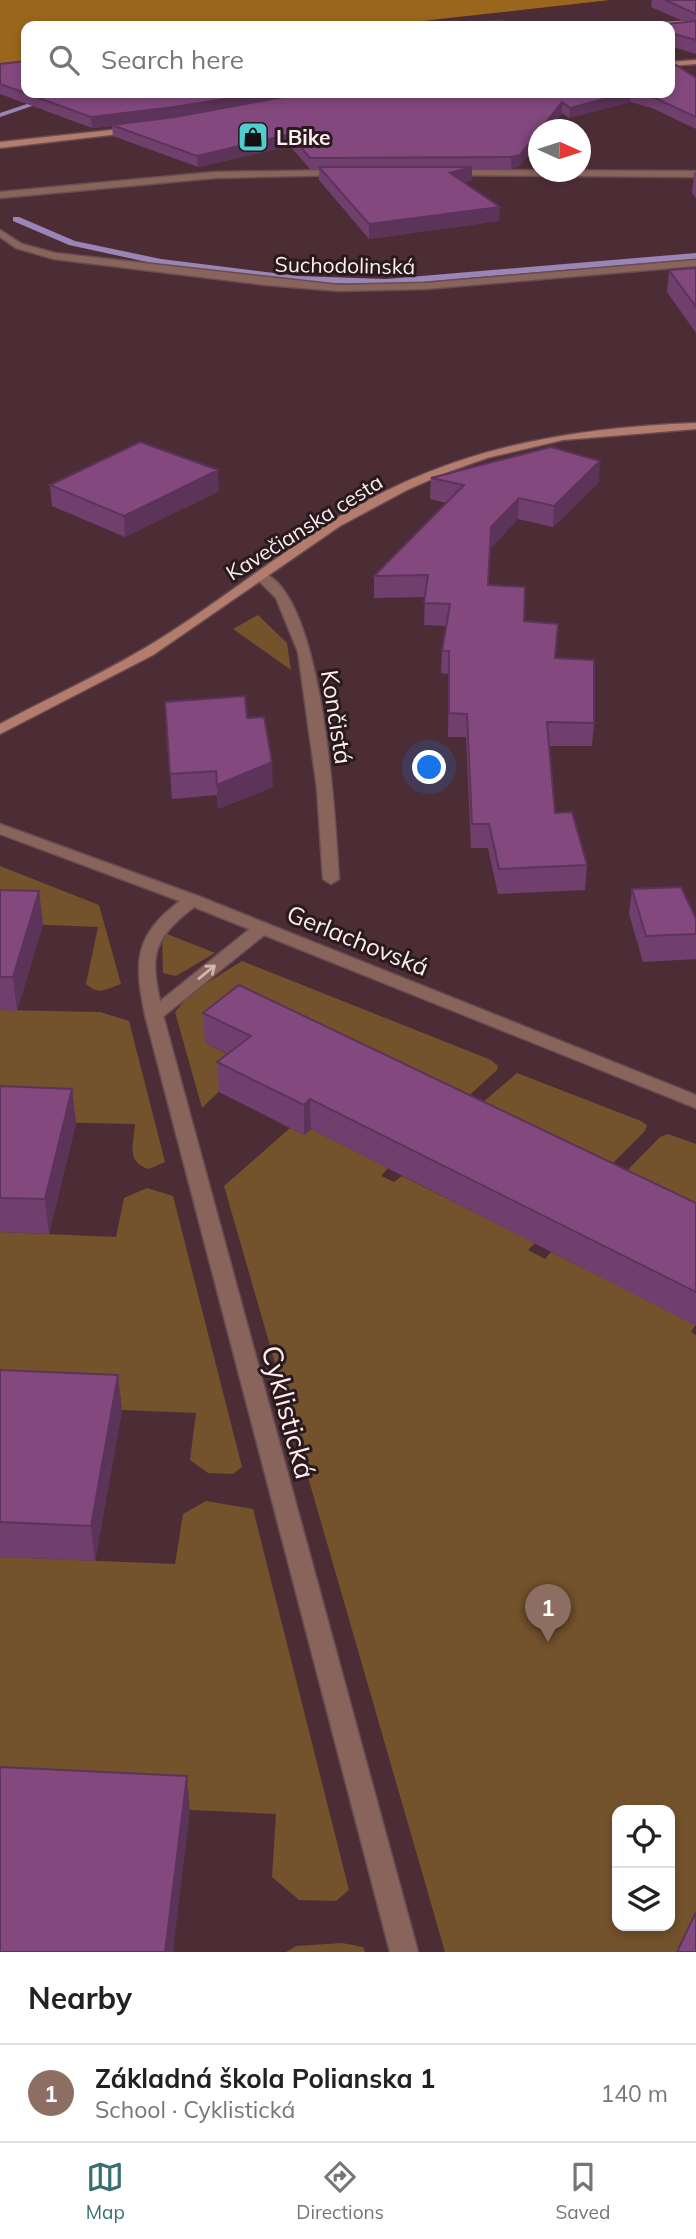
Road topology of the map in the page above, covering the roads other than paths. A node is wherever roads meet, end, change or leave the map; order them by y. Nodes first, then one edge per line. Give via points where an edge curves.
1 (696, 62) edge
2 (675, 64) edge
3 (151, 127) edge
4 (0, 145) edge
5 (354, 173) edge
6 (436, 173) edge
7 (696, 174) edge
8 (0, 195) edge
9 (0, 233) edge
10 (696, 263) edge
11 (696, 426) edge
12 (261, 576) junction
13 (0, 730) edge
14 (0, 830) edge
15 (331, 879) dead end
16 (192, 900) junction
17 (261, 928) junction
18 (154, 1015) junction
19 (696, 1102) edge
20 (404, 1952) edge

1 - 2 street
3 - 4 street
5 - 8 street via 215,175
6 - 7 street
9 - 10 street, Suchodolinská via 19,246 54,256 339,288 425,286
11 - 12 street, Kavečianska cesta via 559,435 485,453 360,509
12 - 13 street, Kavečianska cesta via 166,640
12 - 15 street, Končistá via 282,596 304,652 325,789
14 - 16 street, Gerlachovská
16 - 17 street, Gerlachovská
16 - 18 street, Cyklistická via 163,923 152,940 148,968
18 -> 17 street
17 - 19 street, Gerlachovská
18 - 20 street, Cyklistická

